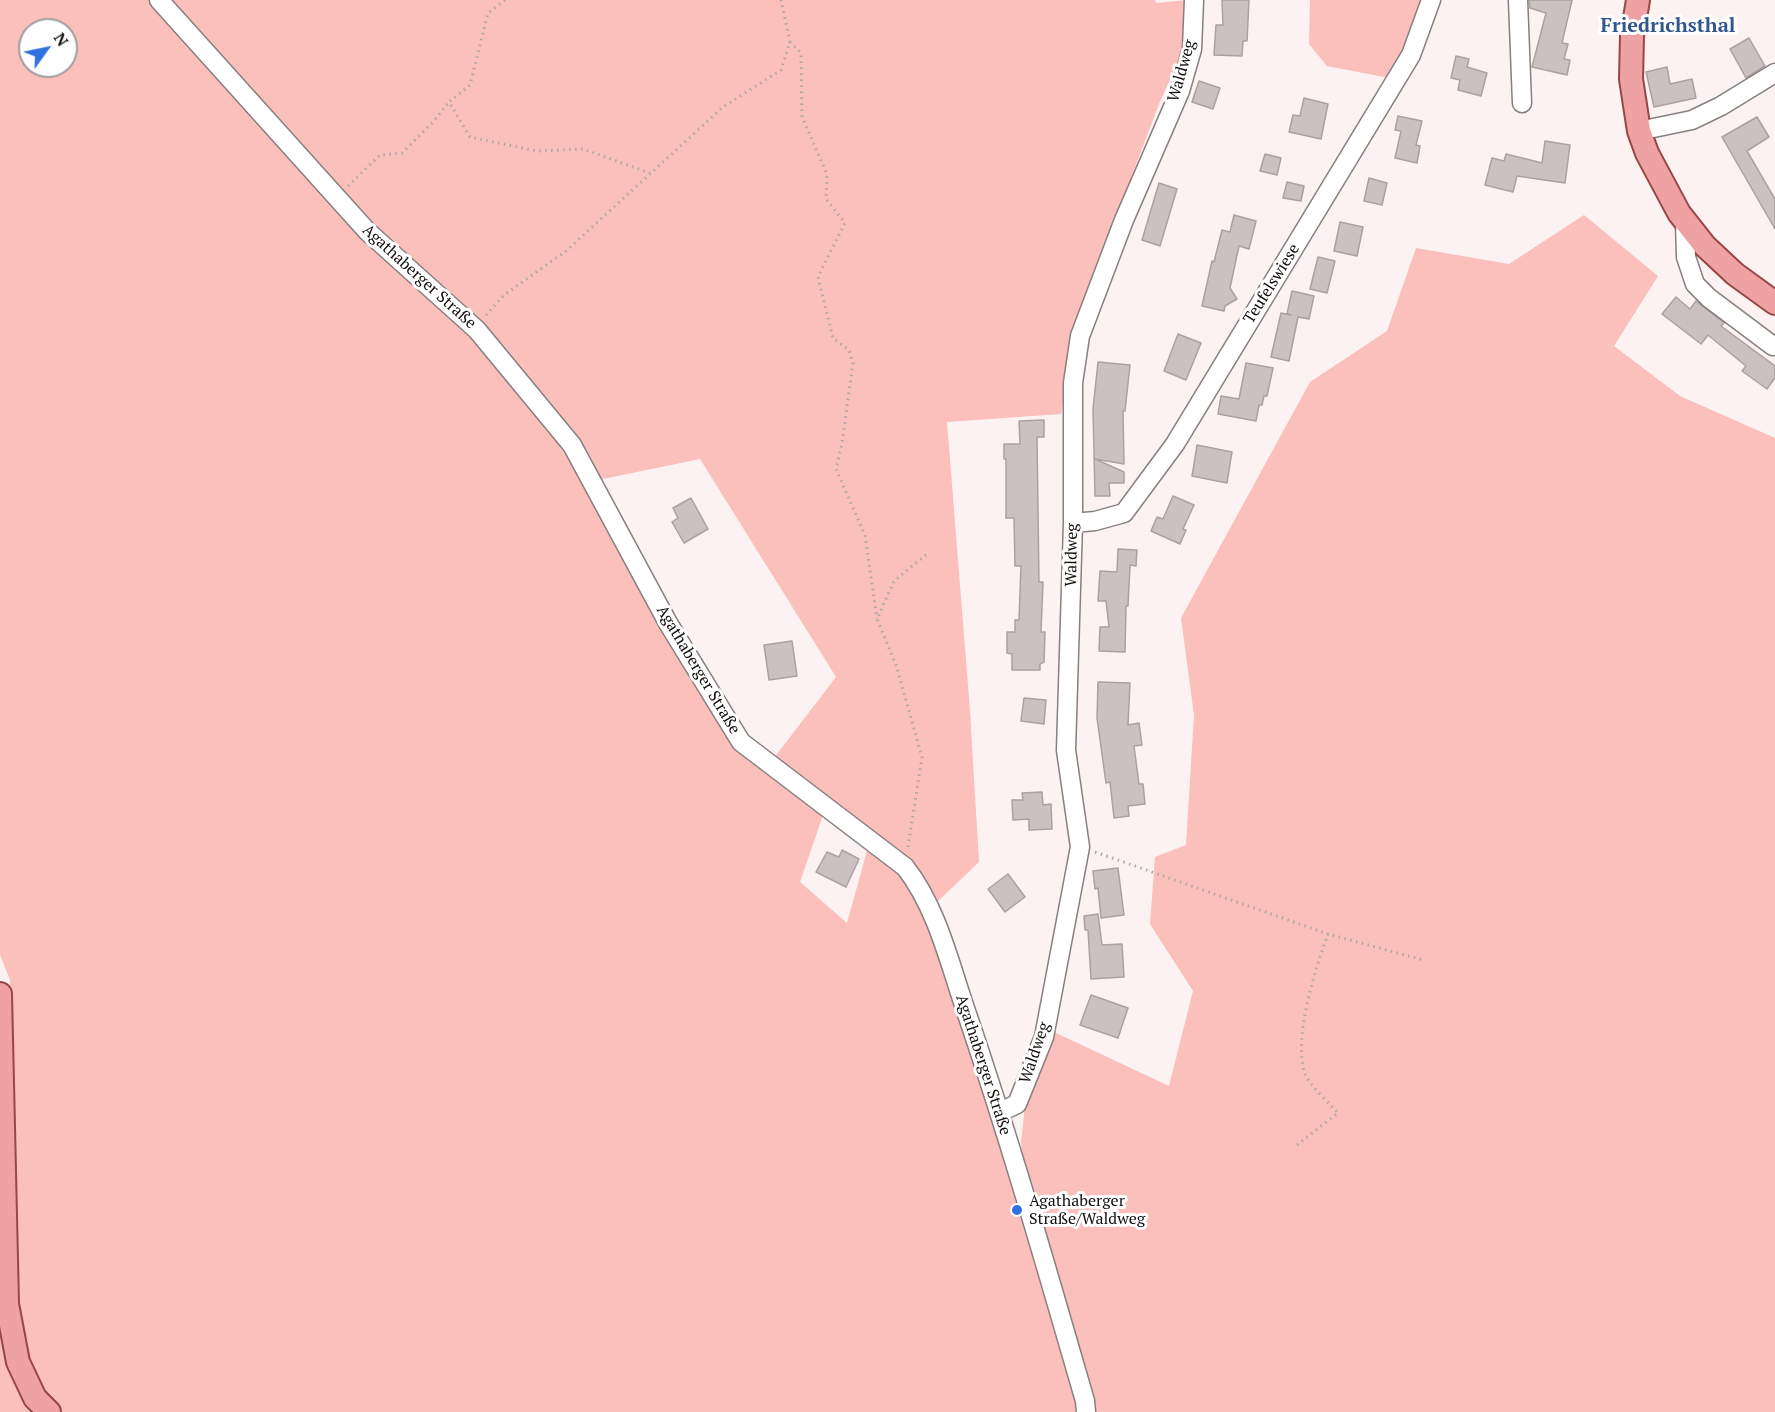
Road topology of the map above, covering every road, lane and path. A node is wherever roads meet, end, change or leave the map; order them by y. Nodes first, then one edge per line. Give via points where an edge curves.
1 (159, 0) edge
2 (505, 0) edge
3 (781, 0) edge
4 (1194, 0) edge
5 (1431, 0) edge
6 (1518, 0) edge
7 (1638, 0) edge
8 (790, 42) junction
9 (1775, 73) edge
10 (449, 102) junction
11 (1522, 103) dead end
12 (1639, 131) junction
13 (651, 174) junction
14 (338, 199) junction
15 (1685, 221) junction
16 (1775, 303) edge
17 (477, 330) junction
18 (1773, 346) dead end
19 (1073, 524) junction
20 (927, 554) dead end
21 (877, 619) junction
22 (1080, 847) junction
23 (905, 867) junction
24 (1328, 934) junction
25 (1424, 960) dead end
26 (0, 994) edge
27 (1000, 1112) junction
28 (1297, 1145) dead end
29 (49, 1412) edge
30 (1086, 1412) edge

1 - 14 street, Agathaberger Straße
2 - 10 path via 488,13 470,85
3 - 8 path
4 - 19 street, Waldweg via 1192,49 1180,90 1080,336 1073,383
5 - 19 street, Teufelswiese via 1411,55 1175,444 1124,513
6 - 11 street
7 - 12 main road via 1630,56
8 - 13 path via 781,70 723,108
8 - 21 path via 801,53 802,117 827,174 826,198 844,223 818,277 833,338 849,350 853,363 836,469 865,535
9 - 12 street via 1692,120
10 - 13 path via 470,137 537,151 583,149
10 - 14 path via 402,153 380,155
12 - 15 main road via 1660,181
13 - 17 path via 566,251 504,295
14 - 17 street, Agathaberger Straße via 367,231
15 - 16 main road via 1735,274
15 - 18 street via 1686,257 1695,284
17 - 23 street, Agathaberger Straße via 572,445 668,623 741,742
19 - 22 street, Waldweg via 1066,750
20 - 21 path via 894,581
21 - 23 path via 897,665 922,757
22 - 24 path
22 - 27 street, Waldweg via 1044,1037 1017,1104
23 - 27 street, Agathaberger Straße via 932,912
24 - 25 path
24 - 28 path via 1313,976 1300,1050 1306,1076 1338,1113
26 - 29 main road via 7,1304 18,1362 35,1398
27 - 30 street, Agathaberger Straße

